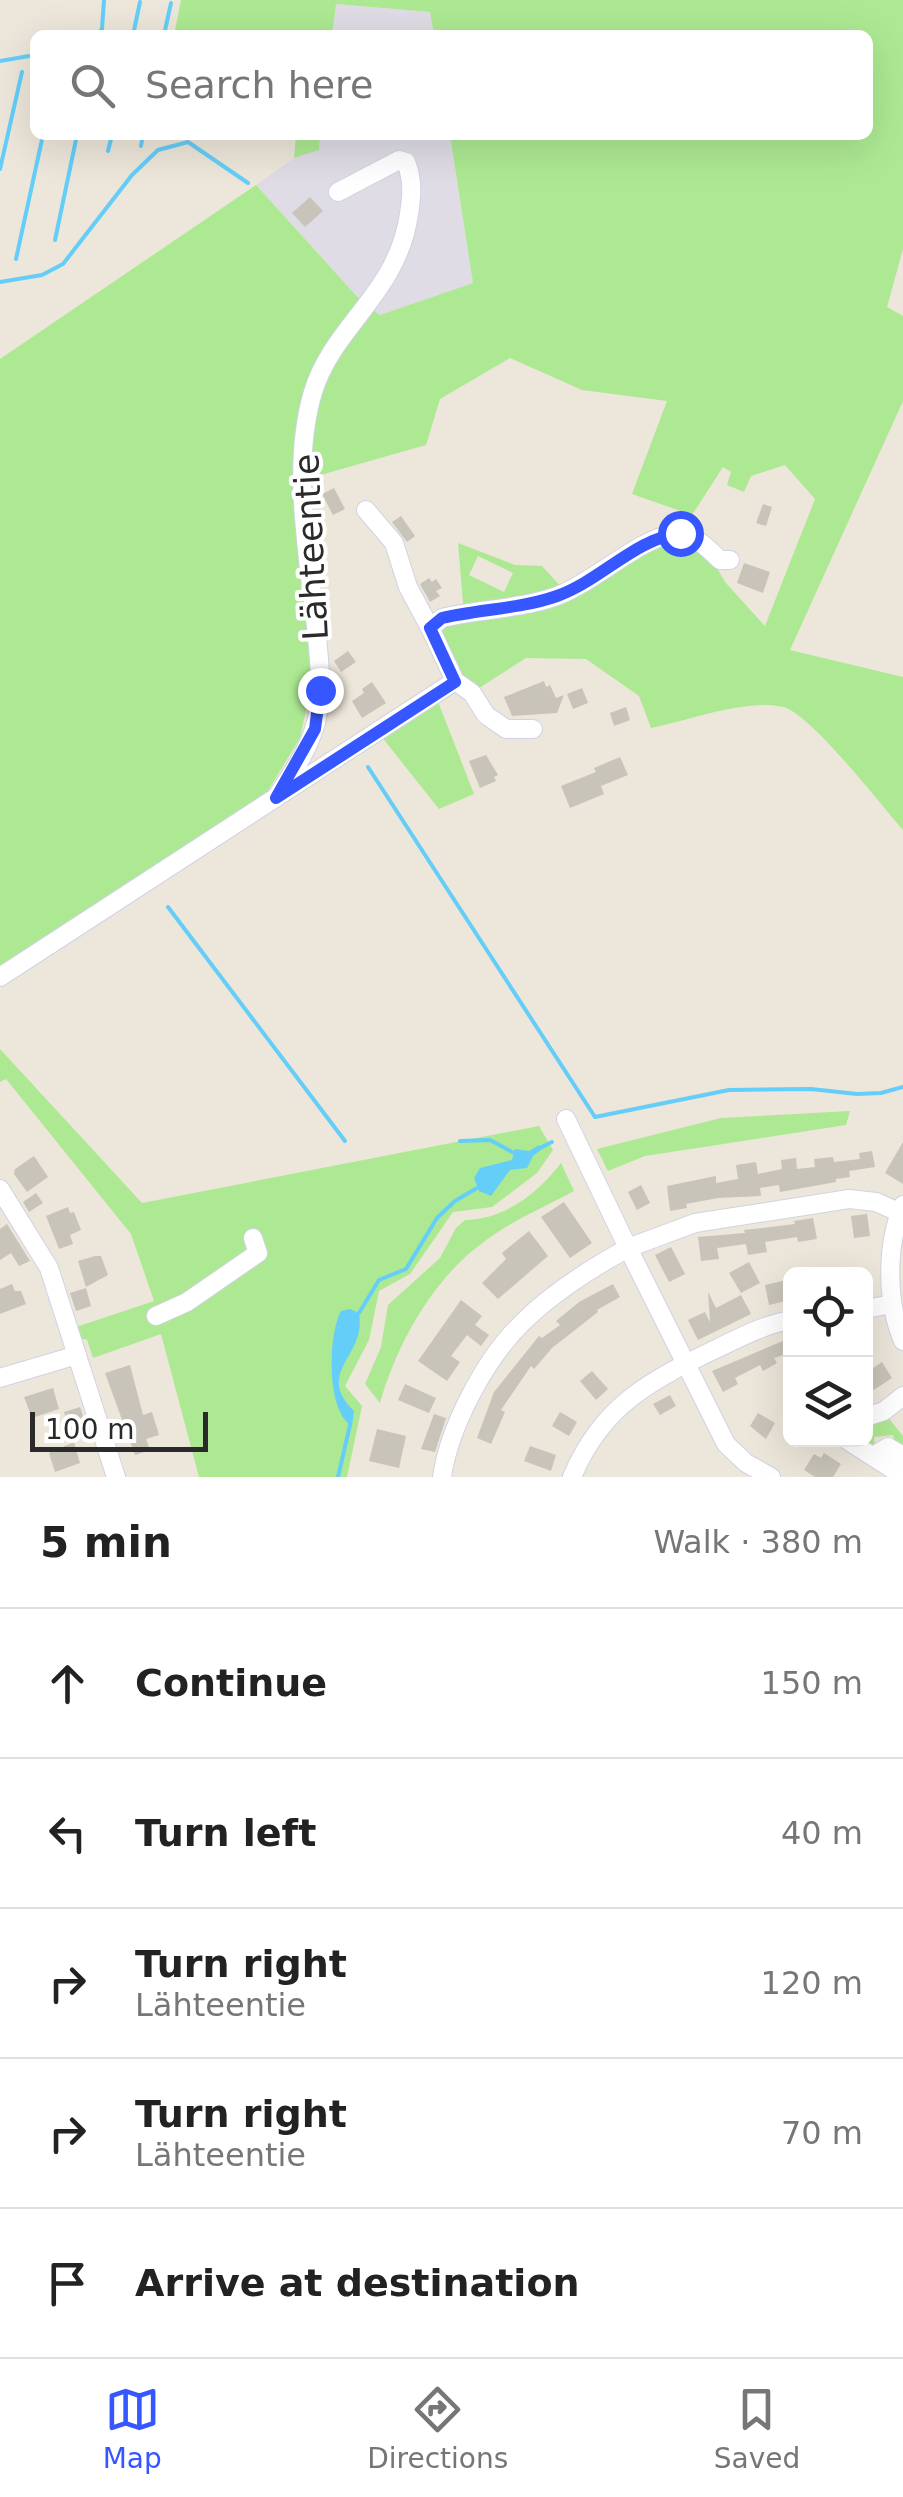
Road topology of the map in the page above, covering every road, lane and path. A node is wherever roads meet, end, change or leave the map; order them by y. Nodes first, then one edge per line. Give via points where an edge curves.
1 (338, 192) dead end
2 (366, 510) dead end
3 (730, 560) dead end
4 (430, 628) junction
5 (455, 682) junction
6 (533, 729) dead end
7 (276, 798) junction
8 (0, 976) edge
9 (566, 1119) dead end
10 (0, 1189) edge
11 (902, 1210) edge
12 (253, 1238) dead end
13 (628, 1248) junction
14 (892, 1304) junction
15 (873, 1307) edge
16 (156, 1316) dead end
17 (783, 1321) edge
18 (903, 1341) edge
19 (77, 1355) junction
20 (687, 1363) junction
21 (0, 1378) edge
22 (903, 1396) edge
23 (873, 1415) edge
24 (858, 1447) edge
25 (873, 1456) junction
26 (903, 1456) edge
27 (903, 1476) edge
28 (116, 1477) edge
29 (442, 1477) edge
30 (572, 1477) edge
31 (770, 1477) edge

1 - 7 street, Lähteentie via 399,160 410,171 406,232 394,267 327,363 305,430 320,690 315,729
2 - 4 street via 394,543
3 - 4 street via 680,533 660,536 557,596 442,618
4 - 5 street
5 - 6 street via 506,729
5 - 7 street, Lähteentie
7 - 8 street, Lähteentie
9 - 13 street
10 - 19 street via 49,1268
11 - 13 street via 832,1202 695,1223
11 - 14 street via 893,1246
12 - 16 street via 258,1253
13 - 20 street
13 - 29 street via 518,1326 468,1398
14 - 15 street
14 - 18 street
17 - 20 street
19 - 21 street
19 - 28 street
20 - 30 street via 628,1397 596,1430
20 - 31 street via 726,1444
22 - 23 street
24 - 25 street
25 - 26 street via 888,1447
25 - 27 street

